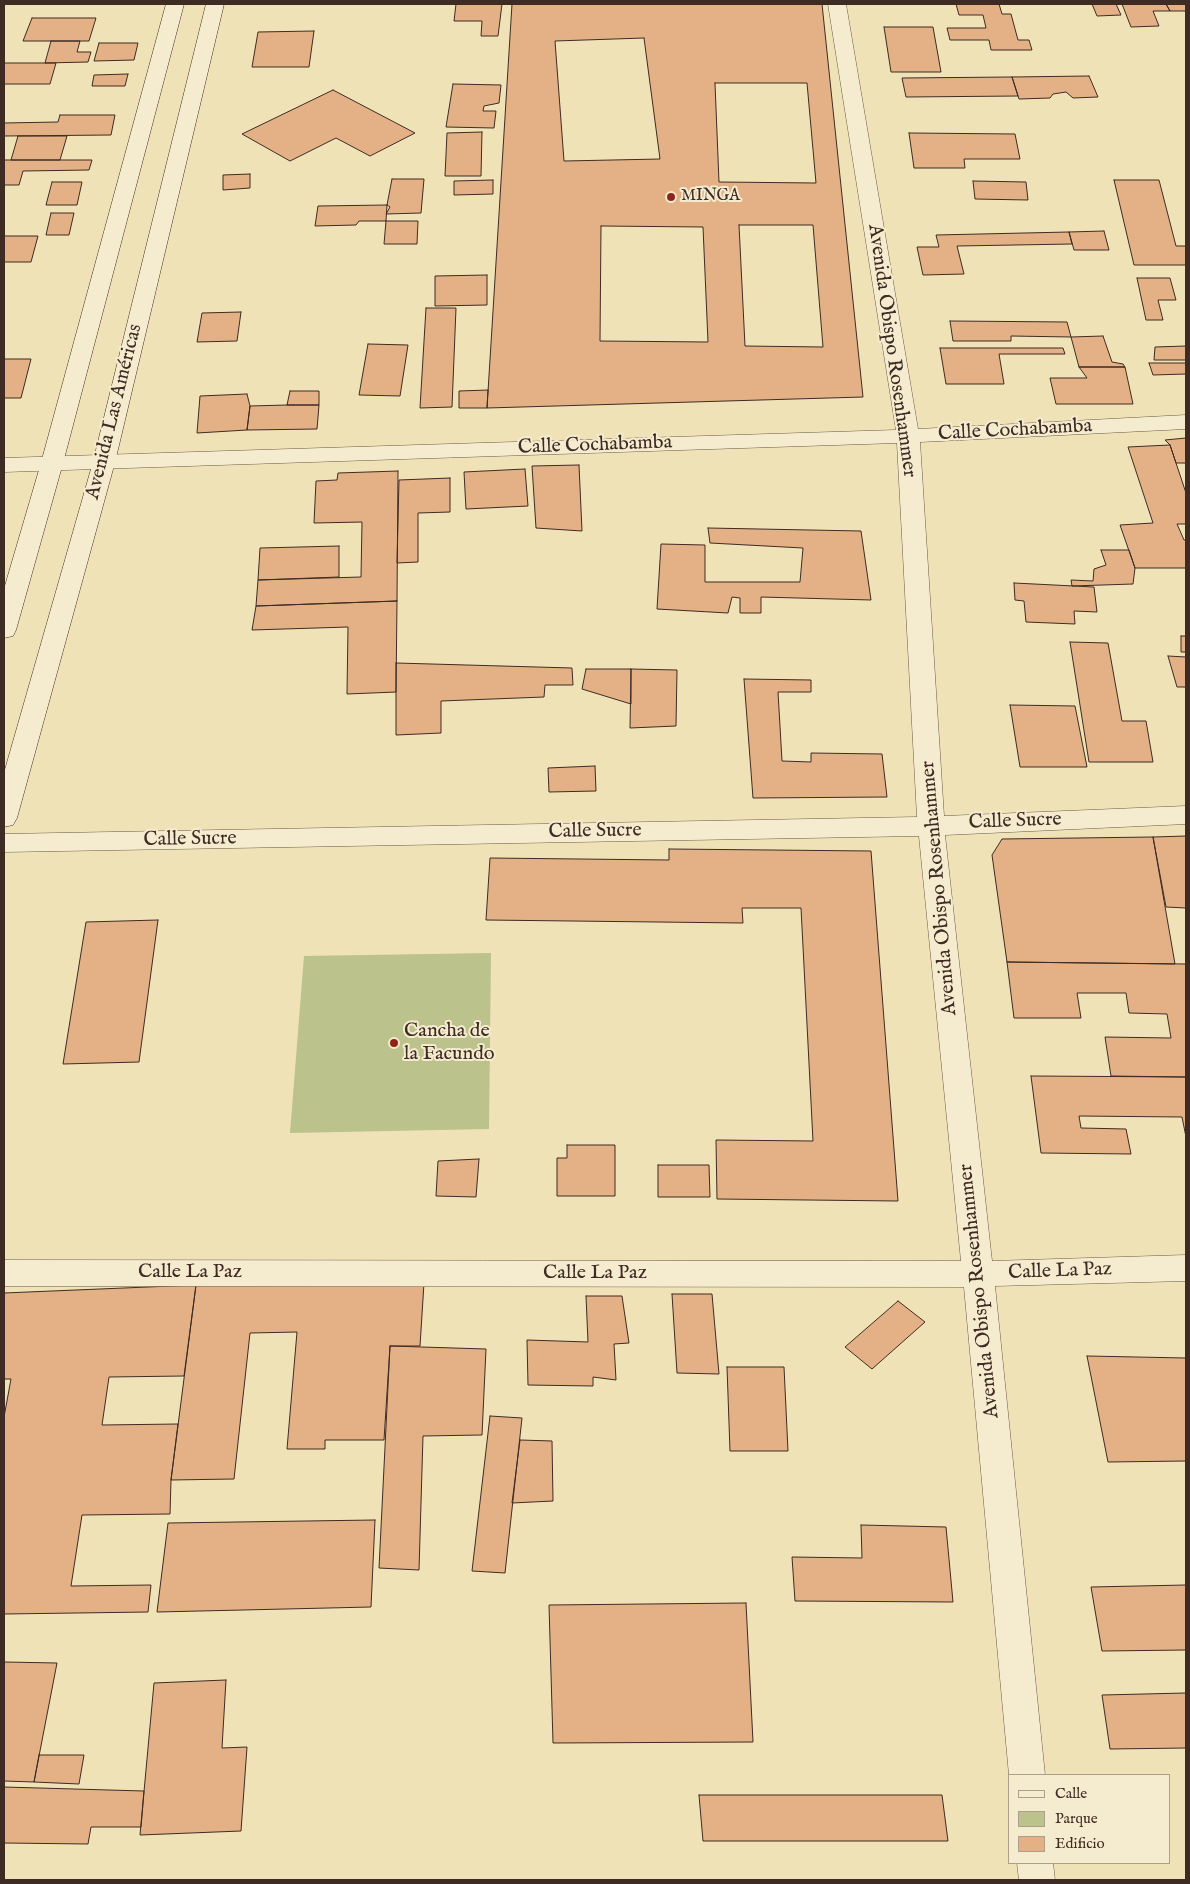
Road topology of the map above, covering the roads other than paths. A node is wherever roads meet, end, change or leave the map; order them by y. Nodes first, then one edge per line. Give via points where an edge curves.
1 (175, 4) edge
2 (215, 4) edge
3 (836, 4) edge
4 (1186, 422) edge
5 (908, 436) junction
6 (104, 462) junction
7 (52, 463) junction
8 (4, 465) edge
9 (4, 630) edge
10 (1186, 815) edge
11 (4, 818) edge
12 (931, 826) junction
13 (4, 843) edge
14 (1186, 1268) edge
15 (4, 1273) edge
16 (978, 1274) junction
17 (1027, 1774) edge
18 (1035, 1864) edge
19 (1037, 1880) edge

1 - 7 street
2 - 6 street, Avenida Las Américas
3 - 5 street, Avenida Obispo Rosenhammer
4 - 5 street, Calle Cochabamba
5 - 6 street, Calle Cochabamba
5 - 12 street, Avenida Obispo Rosenhammer
6 - 7 street, Calle Cochabamba
6 - 11 street, Avenida Las Américas
7 - 8 street, Calle Cochabamba
7 - 9 street
10 - 12 street, Calle Sucre
12 - 13 street, Calle Sucre
12 - 16 street, Avenida Obispo Rosenhammer
14 - 16 street, Calle La Paz
15 - 16 street, Calle La Paz
16 - 17 street, Avenida Obispo Rosenhammer
18 - 19 street

